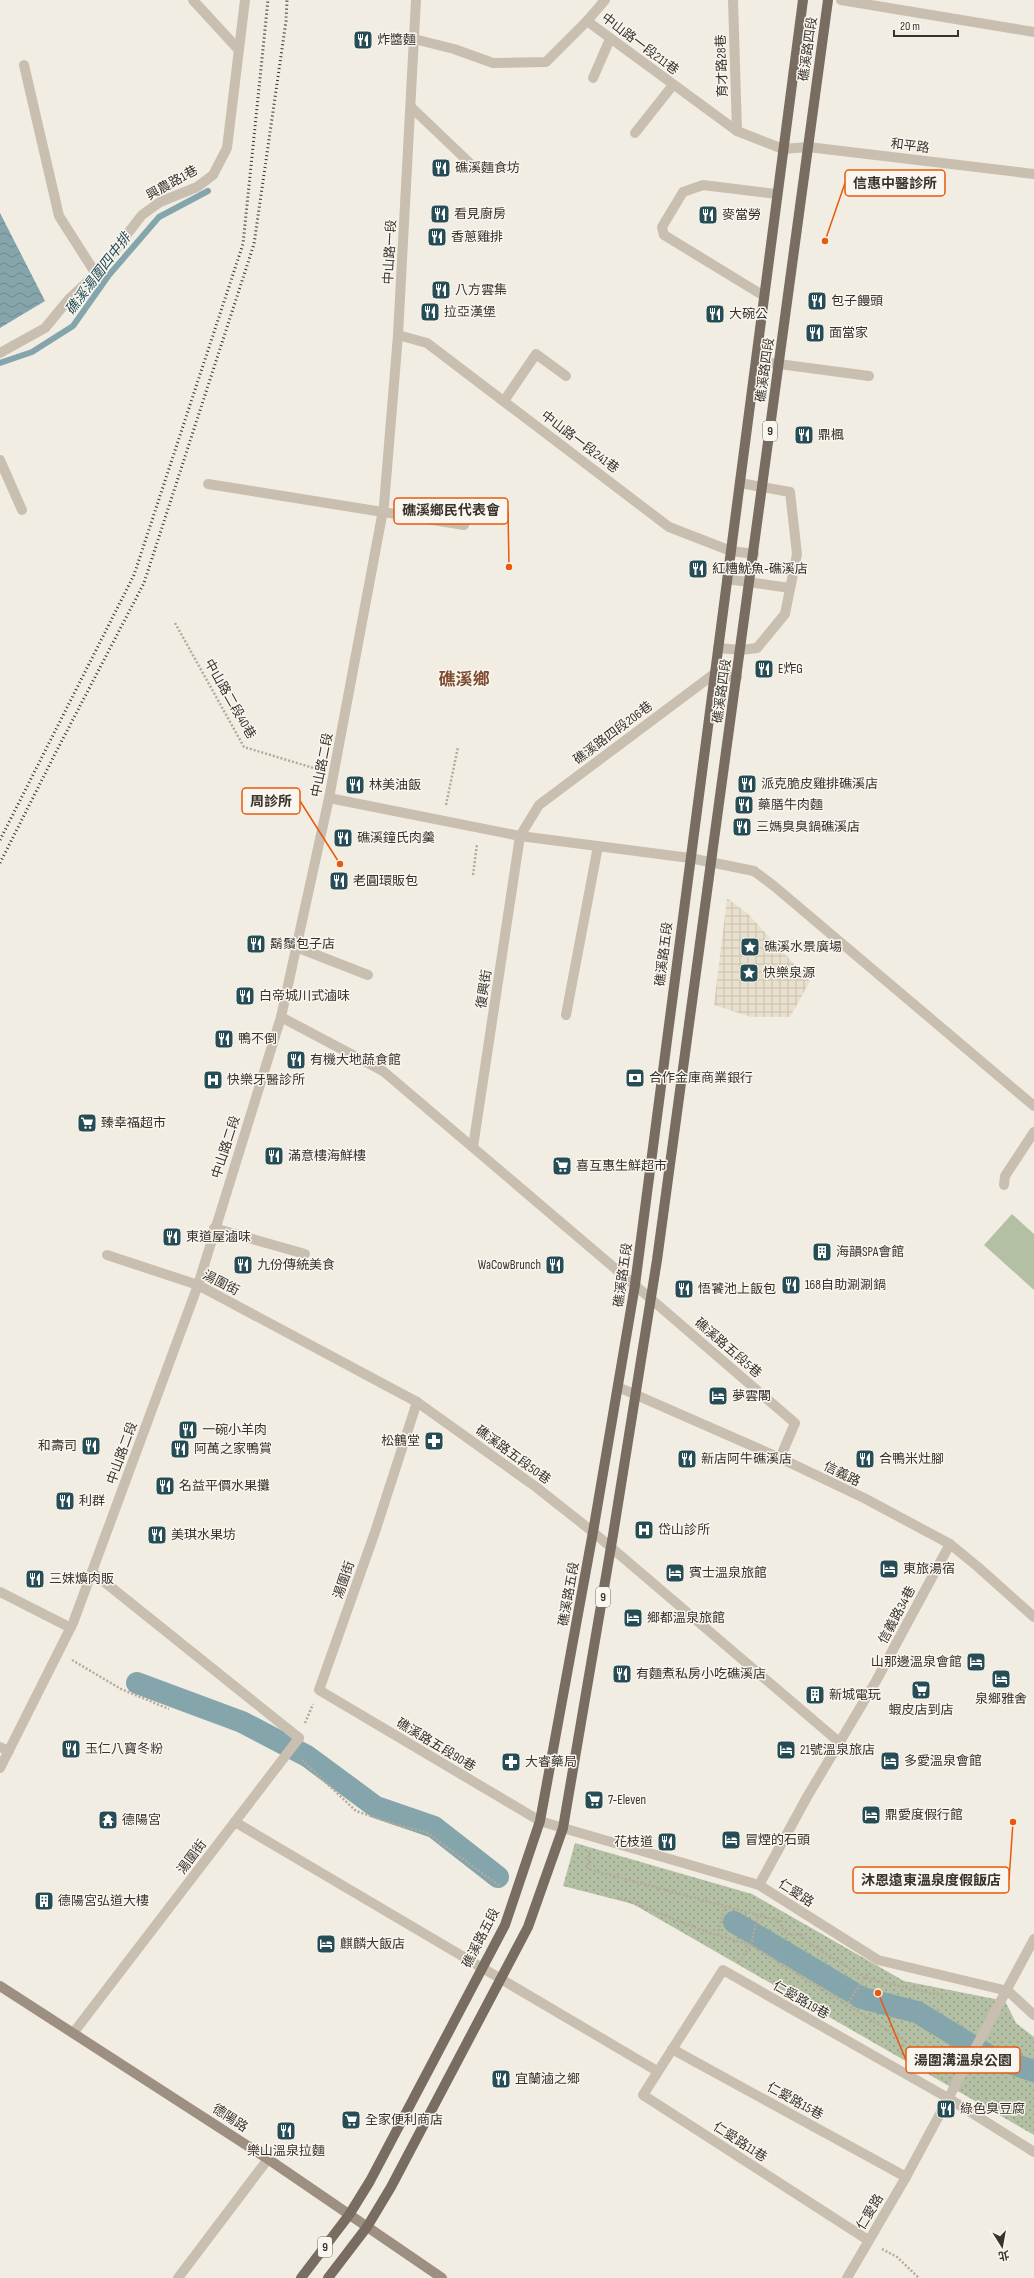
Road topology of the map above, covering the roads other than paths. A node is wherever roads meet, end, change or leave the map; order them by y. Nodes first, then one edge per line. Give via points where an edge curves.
1 (193, 0) edge
2 (245, 0) edge
3 (416, 0) edge
4 (604, 0) edge
5 (733, 0) edge
6 (803, 0) edge
7 (828, 0) edge
8 (841, 0) edge
9 (587, 21) junction
10 (1034, 32) edge
11 (414, 39) junction
12 (610, 39) junction
13 (238, 49) junction
14 (24, 65) dead end
15 (593, 78) dead end
16 (673, 85) junction
17 (411, 107) junction
18 (737, 131) junction
19 (635, 133) dead end
20 (808, 147) junction
21 (783, 149) junction
22 (475, 168) dead end
23 (1034, 174) edge
24 (777, 194) junction
25 (96, 274) junction
26 (764, 296) junction
27 (398, 335) junction
28 (0, 353) edge
29 (756, 361) junction
30 (779, 364) junction
31 (566, 376) dead end
32 (869, 376) dead end
33 (504, 401) junction
34 (0, 460) edge
35 (740, 482) junction
36 (208, 484) dead end
37 (763, 486) junction
38 (383, 509) junction
39 (22, 510) dead end
40 (465, 510) dead end
41 (731, 551) junction
42 (754, 554) junction
43 (728, 578) junction
44 (750, 582) junction
45 (790, 588) junction
46 (718, 648) junction
47 (741, 650) junction
48 (714, 674) junction
49 (737, 677) junction
50 (329, 798) junction
51 (520, 836) junction
52 (598, 846) junction
53 (690, 858) junction
54 (711, 862) junction
55 (296, 947) junction
56 (368, 975) dead end
57 (566, 1015) dead end
58 (281, 1017) junction
59 (1034, 1106) edge
60 (1034, 1132) edge
61 (473, 1147) junction
62 (1004, 1186) dead end
63 (214, 1228) junction
64 (305, 1254) dead end
65 (108, 1255) dead end
66 (198, 1285) junction
67 (635, 1285) junction
68 (651, 1299) junction
69 (618, 1387) junction
70 (636, 1394) junction
71 (416, 1402) junction
72 (780, 1458) junction
73 (593, 1532) junction
74 (950, 1544) junction
75 (611, 1548) junction
76 (92, 1572) junction
77 (0, 1592) edge
78 (1034, 1617) edge
79 (69, 1627) junction
80 (319, 1690) joint
81 (839, 1742) junction
82 (5, 1749) edge
83 (0, 1768) edge
84 (540, 1821) junction
85 (235, 1822) junction
86 (563, 1828) junction
87 (759, 1885) junction
88 (1034, 1939) edge
89 (482, 1966) junction
90 (501, 1978) junction
91 (0, 1986) edge
92 (1008, 1990) junction
93 (1034, 2015) edge
94 (74, 2032) junction
95 (672, 2049) junction
96 (658, 2070) junction
97 (948, 2098) junction
98 (1034, 2152) edge
99 (268, 2159) junction
100 (906, 2177) junction
101 (349, 2215) junction
102 (366, 2227) junction
103 (868, 2240) junction
104 (178, 2278) edge
105 (301, 2278) edge
106 (328, 2278) edge
107 (442, 2278) edge
108 (847, 2278) edge

1 - 13 street
2 - 13 street, 興農路1巷
3 - 11 street, 中山路一段
4 - 9 street
5 - 18 street, 育才路28巷
6 - 21 main road, 礁溪路四段 / 9
7 - 20 main road, 礁溪路四段 / 9
8 - 10 street
9 - 11 street, 中山路一段211巷 via 546,62 493,63
9 - 12 street, 中山路一段211巷
11 - 17 street, 中山路一段
12 - 15 street
12 - 16 street, 中山路一段211巷
13 - 25 street, 興農路1巷 via 227,148 213,175 197,186 160,202 142,215
14 - 25 street via 59,216
16 - 18 street, 中山路一段211巷
16 - 19 street
17 - 22 street
17 - 27 street, 中山路一段
18 - 21 street, 中山路一段211巷
20 - 21 street, 和平路
20 - 23 street, 和平路
20 - 30 main road, 礁溪路四段 / 9
21 - 24 main road, 礁溪路四段 / 9
24 - 26 main road, 礁溪路四段 / 9
24 - 26 street via 703,185 683,192 662,227 664,235
25 - 28 street, 興農路1巷 via 69,299 45,328
26 - 29 main road, 礁溪路四段 / 9
27 - 33 street, 中山路一段241巷 via 427,343
27 - 38 street, 中山路一段
29 - 30 street
29 - 35 main road, 礁溪路四段 / 9
30 - 32 street
30 - 37 main road, 礁溪路四段 / 9
31 - 33 street via 536,354
33 - 41 street, 中山路一段241巷 via 669,527
34 - 39 street
35 - 37 street
35 - 41 main road, 礁溪路四段 / 9
36 - 38 street
37 - 42 main road, 礁溪路四段 / 9
37 - 45 street via 790,492 797,554
38 - 40 street via 464,526
38 - 50 street, 中山路二段
41 - 42 street, 中山路一段241巷
41 - 43 main road, 礁溪路四段 / 9
42 - 44 main road, 礁溪路四段 / 9
43 - 44 street
43 - 46 main road, 礁溪路四段 / 9
44 - 45 street
44 - 47 main road, 礁溪路四段 / 9
45 - 47 street via 785,614 757,648
46 - 47 street
46 - 48 main road, 礁溪路四段 / 9
47 - 49 main road, 礁溪路四段 / 9
48 - 49 street
48 - 51 street, 礁溪路四段206巷 via 539,805
48 - 53 main road, 礁溪路四段 / 9
49 - 54 main road, 礁溪路四段 / 9
50 - 51 street
50 - 55 street, 中山路二段
51 - 52 street
51 - 61 street, 復興街
52 - 53 street
52 - 57 street
53 - 54 street
53 - 67 main road, 礁溪路五段 / 9
54 - 59 street via 754,871 774,886
54 - 68 main road, 9
55 - 56 street
55 - 58 street, 中山路二段
58 - 61 street via 383,1071
58 - 63 street, 中山路二段
60 - 62 street via 1006,1176
61 - 67 street
63 - 64 street
63 - 66 street, 中山路二段
65 - 66 street, 湯圍街
66 - 71 street, 湯圍街
66 - 76 street, 中山路二段
67 - 68 street
67 - 69 main road, 礁溪路五段 / 9
68 - 70 main road, 9
68 - 72 street, 礁溪路五段5巷 via 794,1423
69 - 70 street, 信義路
69 - 73 main road, 礁溪路五段 / 9
70 - 72 street, 信義路
70 - 75 main road, 9
71 - 73 street, 礁溪路五段50巷 via 536,1487
71 - 80 street, 湯圍街
72 - 74 street, 信義路 via 864,1498
73 - 75 street, 礁溪路五段50巷
73 - 84 main road, 礁溪路五段 / 9
74 - 78 street, 信義路
74 - 81 street, 信義路34巷 via 876,1681
75 - 81 street, 礁溪路五段50巷
75 - 86 main road, 9
76 - 79 street, 中山路二段 via 73,1623
76 - 85 street, 湯圍街 via 299,1738
77 - 79 street
79 - 82 street, 中山路二段
80 - 84 street, 礁溪路五段90巷
81 - 87 street, 信義路34巷
82 - 83 street, 中山路二段
84 - 86 street, 礁溪路五段90巷
84 - 89 main road, 礁溪路五段 / 9 via 504,1926
85 - 89 street
85 - 94 street, 湯圍街
86 - 87 street, 仁愛路
86 - 90 main road, 9 via 528,1927
87 - 92 street, 仁愛路 via 878,1960
88 - 92 street, 仁愛路
89 - 90 street
89 - 101 main road, 礁溪路五段 / 9 via 370,2182
90 - 96 street
90 - 102 main road, 9 via 391,2187
91 - 94 street, 德陽路
92 - 93 street
92 - 97 street, 仁愛路
94 - 99 street, 德陽路
95 - 96 street, 仁愛路11巷
95 - 97 street, 仁愛路19巷 via 723,1970
95 - 100 street, 仁愛路15巷
96 - 103 street, 仁愛路11巷 via 643,2094
97 - 98 street
97 - 100 street, 仁愛路
99 - 101 street, 德陽路
99 - 104 street
100 - 103 street, 仁愛路
101 - 102 street, 德陽路
101 - 105 main road, 礁溪路五段 / 9
102 - 106 main road, 9
102 - 107 street, 德陽路
103 - 108 street, 仁愛路

